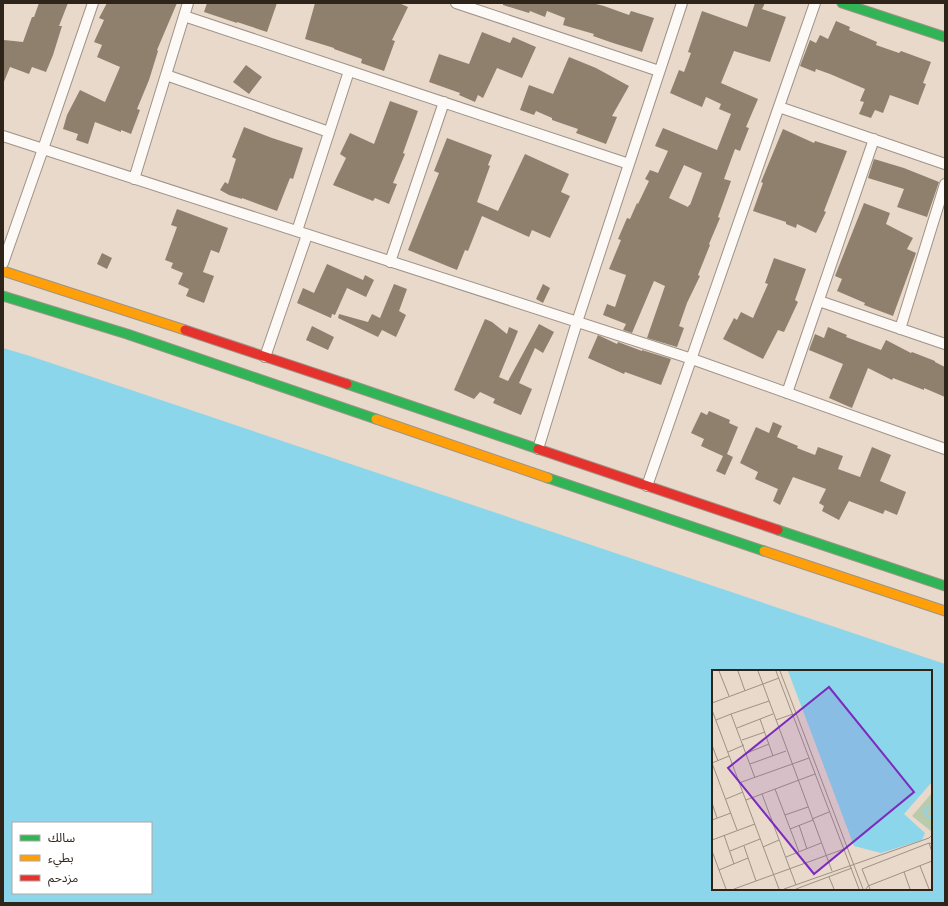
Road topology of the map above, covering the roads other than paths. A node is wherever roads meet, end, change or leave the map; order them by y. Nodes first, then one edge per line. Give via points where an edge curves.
1 (93, 3) edge
2 (188, 3) edge
3 (456, 3) edge
4 (682, 3) edge
5 (816, 3) edge
6 (842, 3) edge
7 (184, 16) junction
8 (945, 37) edge
9 (349, 71) junction
10 (659, 71) junction
11 (166, 75) junction
12 (444, 102) junction
13 (780, 107) junction
14 (329, 132) junction
15 (3, 136) edge
16 (874, 139) junction
17 (43, 149) junction
18 (629, 164) junction
19 (945, 164) edge
20 (134, 179) junction
21 (945, 184) edge
22 (297, 231) junction
23 (307, 235) junction
24 (390, 262) junction
25 (3, 263) edge
26 (3, 270) edge
27 (3, 296) edge
28 (819, 301) junction
29 (577, 322) junction
30 (900, 329) junction
31 (945, 344) edge
32 (264, 357) junction
33 (692, 359) junction
34 (787, 393) junction
35 (538, 449) junction
36 (945, 449) edge
37 (647, 486) junction
38 (945, 586) edge
39 (945, 611) edge

1 - 17 street
2 - 7 street
3 - 10 street
4 - 10 street
5 - 13 street
6 - 8 street
7 - 9 street
7 - 11 street
9 - 12 street
9 - 14 street
10 - 18 street
11 - 14 street
11 - 20 street
12 - 18 street
12 - 24 street
13 - 16 street
13 - 33 street
14 - 22 street
15 - 17 street
16 - 19 street
16 - 28 street
17 - 20 street
17 - 25 street
18 - 29 street
20 - 22 street
21 - 30 street
22 - 23 street
23 - 24 street
23 - 32 street
24 - 29 street
26 - 32 street
27 - 39 street via 134,337
28 - 30 street
28 - 34 street
29 - 33 street
29 - 35 street
30 - 31 street
32 - 35 street
33 - 34 street
33 - 37 street
34 - 36 street
35 - 37 street
37 - 38 street

